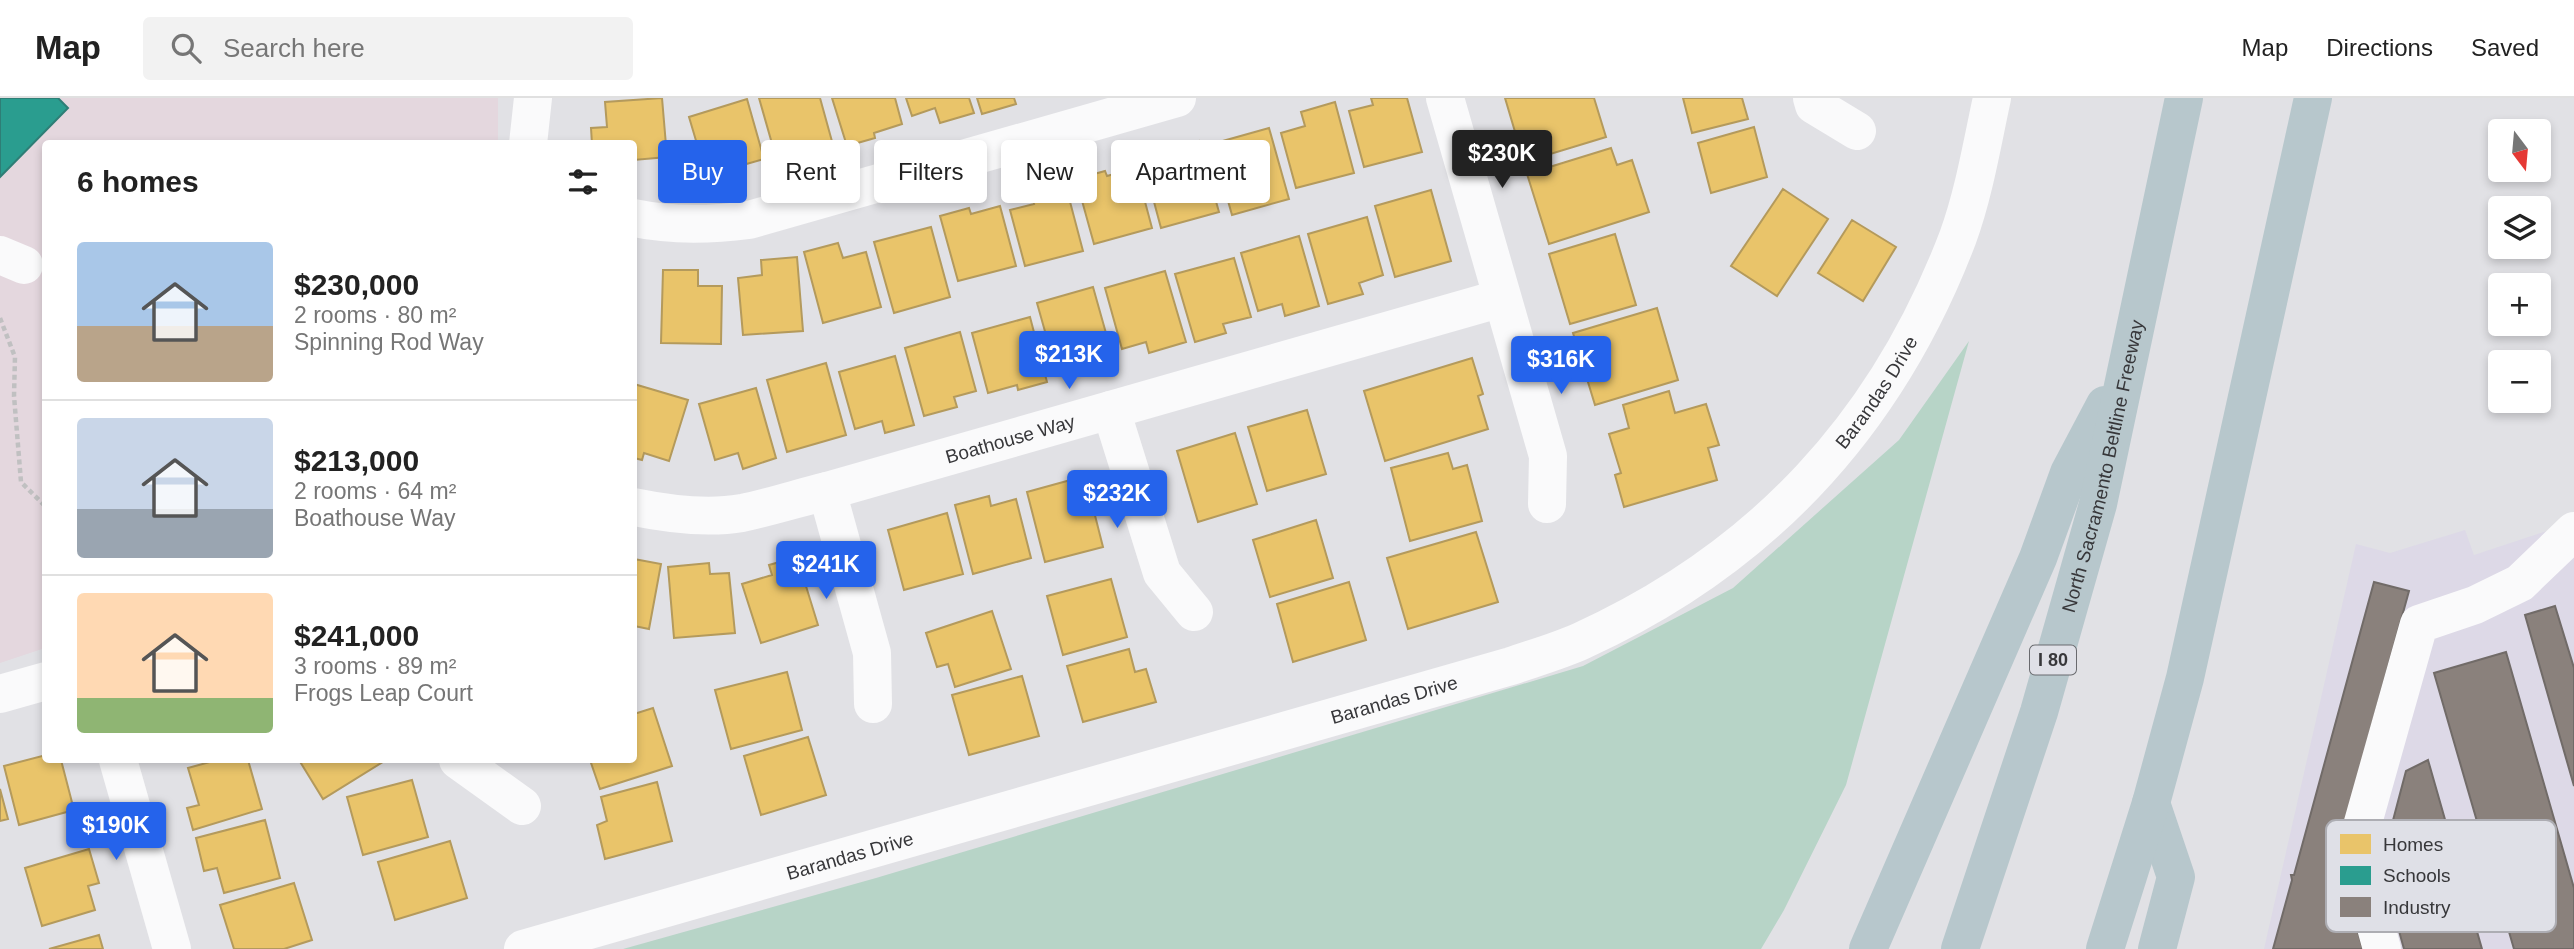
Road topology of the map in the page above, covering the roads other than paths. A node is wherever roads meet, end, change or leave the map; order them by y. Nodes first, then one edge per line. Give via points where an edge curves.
1 (533, 98) edge
2 (1177, 98) edge
3 (1445, 98) edge
4 (1812, 98) edge
5 (1992, 98) edge
6 (2184, 98) edge
7 (2313, 98) edge
8 (1857, 131) dead end
9 (528, 140) edge
10 (637, 219) edge
11 (1502, 298) junction
12 (2126, 366) junction
13 (1111, 410) junction
14 (827, 491) junction
15 (1547, 503) dead end
16 (637, 507) edge
17 (2574, 531) edge
18 (1195, 612) dead end
19 (42, 682) edge
20 (0, 694) edge
21 (873, 704) dead end
22 (119, 763) edge
23 (462, 763) edge
24 (2151, 803) junction
25 (522, 806) dead end
26 (2363, 820) edge
27 (2377, 932) edge
28 (172, 949) edge
29 (523, 949) edge
30 (1868, 949) edge
31 (1960, 949) edge
32 (2105, 949) edge
33 (2157, 949) edge
34 (2382, 949) edge

1 - 9 street
2 - 10 street via 749,220 709,225
3 - 11 street
4 - 8 street via 1814,105
5 - 29 street, Barandas Drive via 1959,235 1898,365 1858,424 1769,521 1704,573 1643,610 1579,642 1511,666
6 - 12 highway, North Sacramento Beltline Freeway / I 80
7 - 24 highway via 2185,678
11 - 13 street, Boathouse Way
11 - 15 street via 1548,456
12 - 30 highway via 2069,472 2038,558
12 - 31 highway, North Sacramento Beltline Freeway / I 80 via 2098,504 2039,712
13 - 14 street, Boathouse Way
13 - 18 street via 1162,573
14 - 16 street, Boathouse Way via 740,513 700,516
14 - 21 street via 872,653
17 - 26 street via 2520,583 2419,624
19 - 20 street
22 - 28 street
23 - 25 street
24 - 32 highway
24 - 33 highway via 2176,877
27 - 34 street

